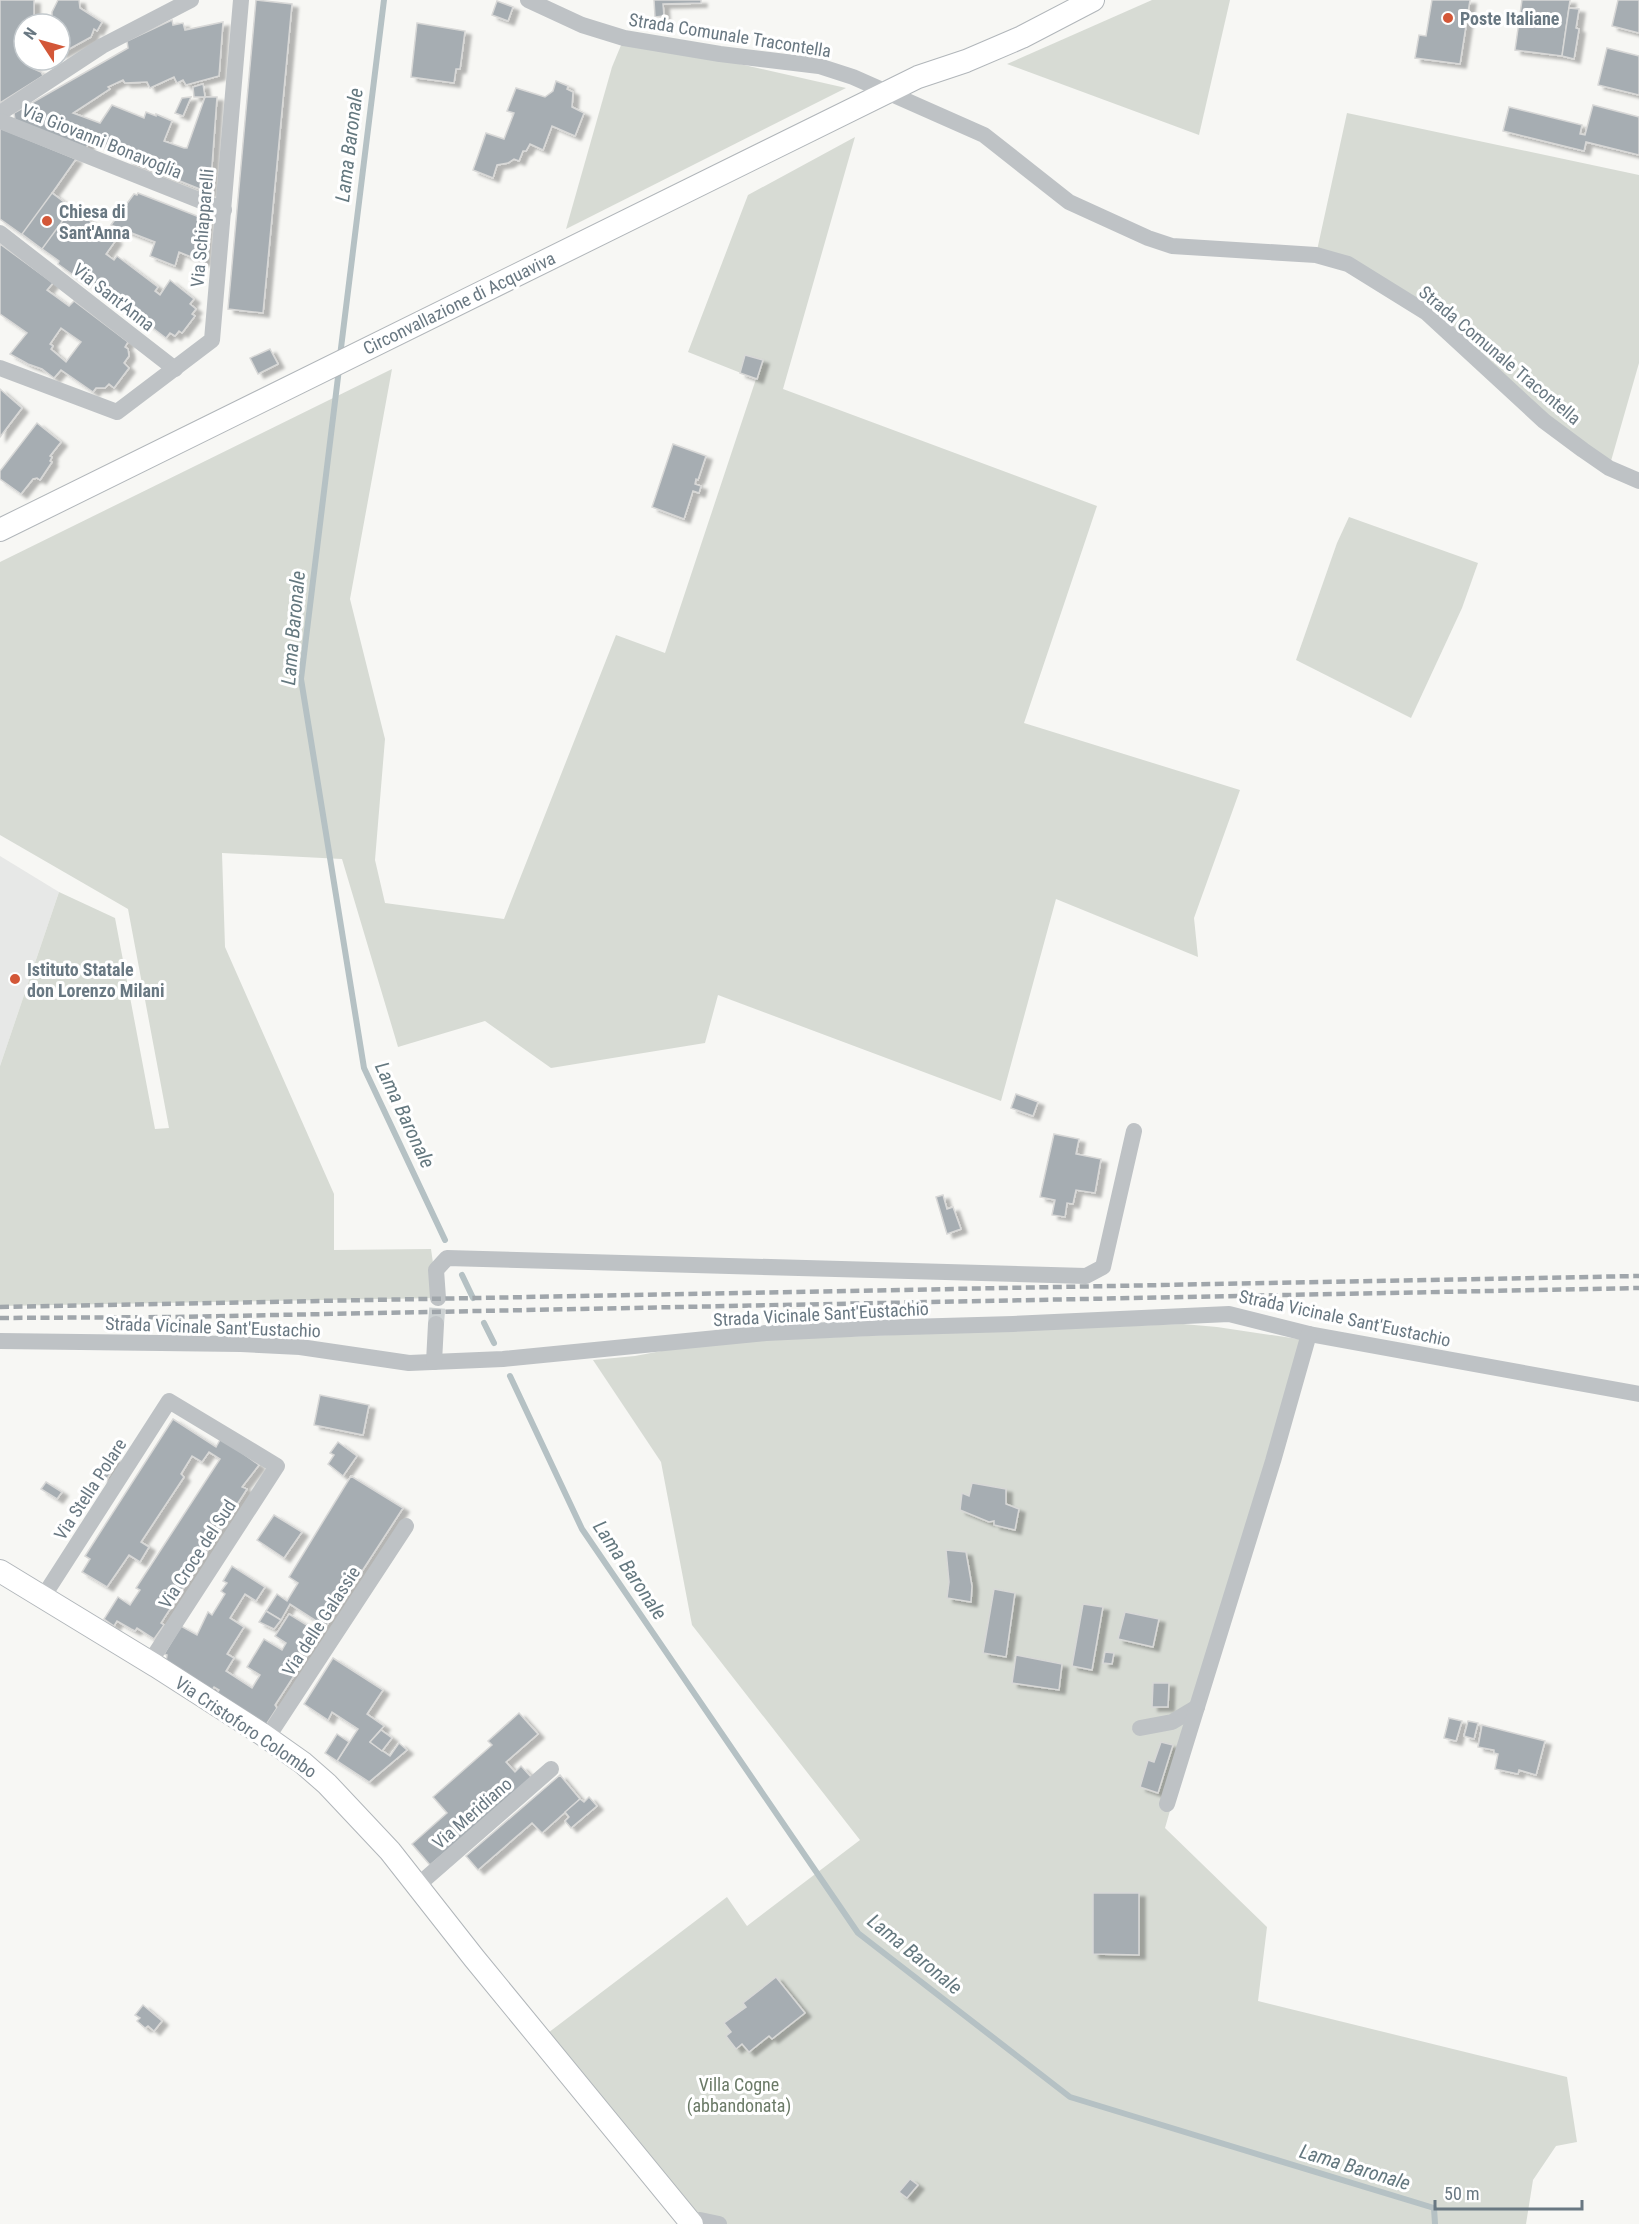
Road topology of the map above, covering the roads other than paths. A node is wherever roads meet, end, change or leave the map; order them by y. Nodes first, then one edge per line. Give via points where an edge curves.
1 (192, 0) edge
2 (241, 0) edge
3 (528, 0) edge
4 (1057, 0) edge
5 (1093, 0) edge
6 (918, 77) junction
7 (887, 93) junction
8 (0, 113) edge
9 (0, 121) edge
10 (224, 210) junction
11 (0, 233) edge
12 (0, 368) edge
13 (175, 369) junction
14 (1639, 481) edge
15 (0, 530) edge
16 (1134, 1131) dead end
17 (438, 1298) tunnel mouth
18 (436, 1324) tunnel mouth
19 (1309, 1334) junction
20 (0, 1341) edge
21 (434, 1362) junction
22 (1639, 1394) edge
23 (277, 1466) joint
24 (406, 1526) dead end
25 (0, 1571) edge
26 (43, 1597) junction
27 (150, 1662) junction
28 (1197, 1707) junction
29 (1140, 1728) dead end
30 (267, 1738) junction
31 (551, 1769) dead end
32 (1167, 1804) dead end
33 (417, 1886) junction
34 (691, 2223) edge
35 (719, 2224) edge

1 - 8 street via 102,46
2 - 10 street, Via Schiapparelli
3 - 7 street, Strada Comunale Tracontella via 582,25 624,38 819,66
4 - 6 main road
5 - 6 main road via 1013,41
6 - 7 main road, Circonvallazione di Acquaviva
7 - 14 street, Strada Comunale Tracontella via 984,135 1069,202 1148,238 1172,246 1316,255 1348,264 1427,313 1544,421 1609,468
7 - 15 main road, Circonvallazione di Acquaviva
9 - 10 street, Via Giovanni Bonavoglia
10 - 13 street, Via Schiapparelli via 212,340
11 - 13 street, Via Sant'Anna
12 - 13 street, Via Schiapparelli via 117,412
16 - 17 street via 1103,1268 1086,1276 447,1257 436,1270
18 - 21 street
19 - 21 street, Strada Vicinale Sant'Eustachio via 1229,1314 778,1332 503,1359
19 - 22 street, Strada Vicinale Sant'Eustachio
19 - 28 street
20 - 21 street, Strada Vicinale Sant'Eustachio via 241,1344 300,1347 409,1363
23 - 26 street, Via Stella Polare via 169,1401
23 - 27 street, Via Croce del Sud
24 - 30 street, Via delle Galassie
25 - 26 main road, Via Cristoforo Colombo
26 - 27 main road, Via Cristoforo Colombo
27 - 30 main road, Via Cristoforo Colombo
28 - 29 street via 1172,1722
28 - 32 street
30 - 33 main road, Via Cristoforo Colombo via 327,1784
31 - 33 street, Via Meridiano
33 - 34 main road, Via Cristoforo Colombo
34 - 35 street via 700,2220

